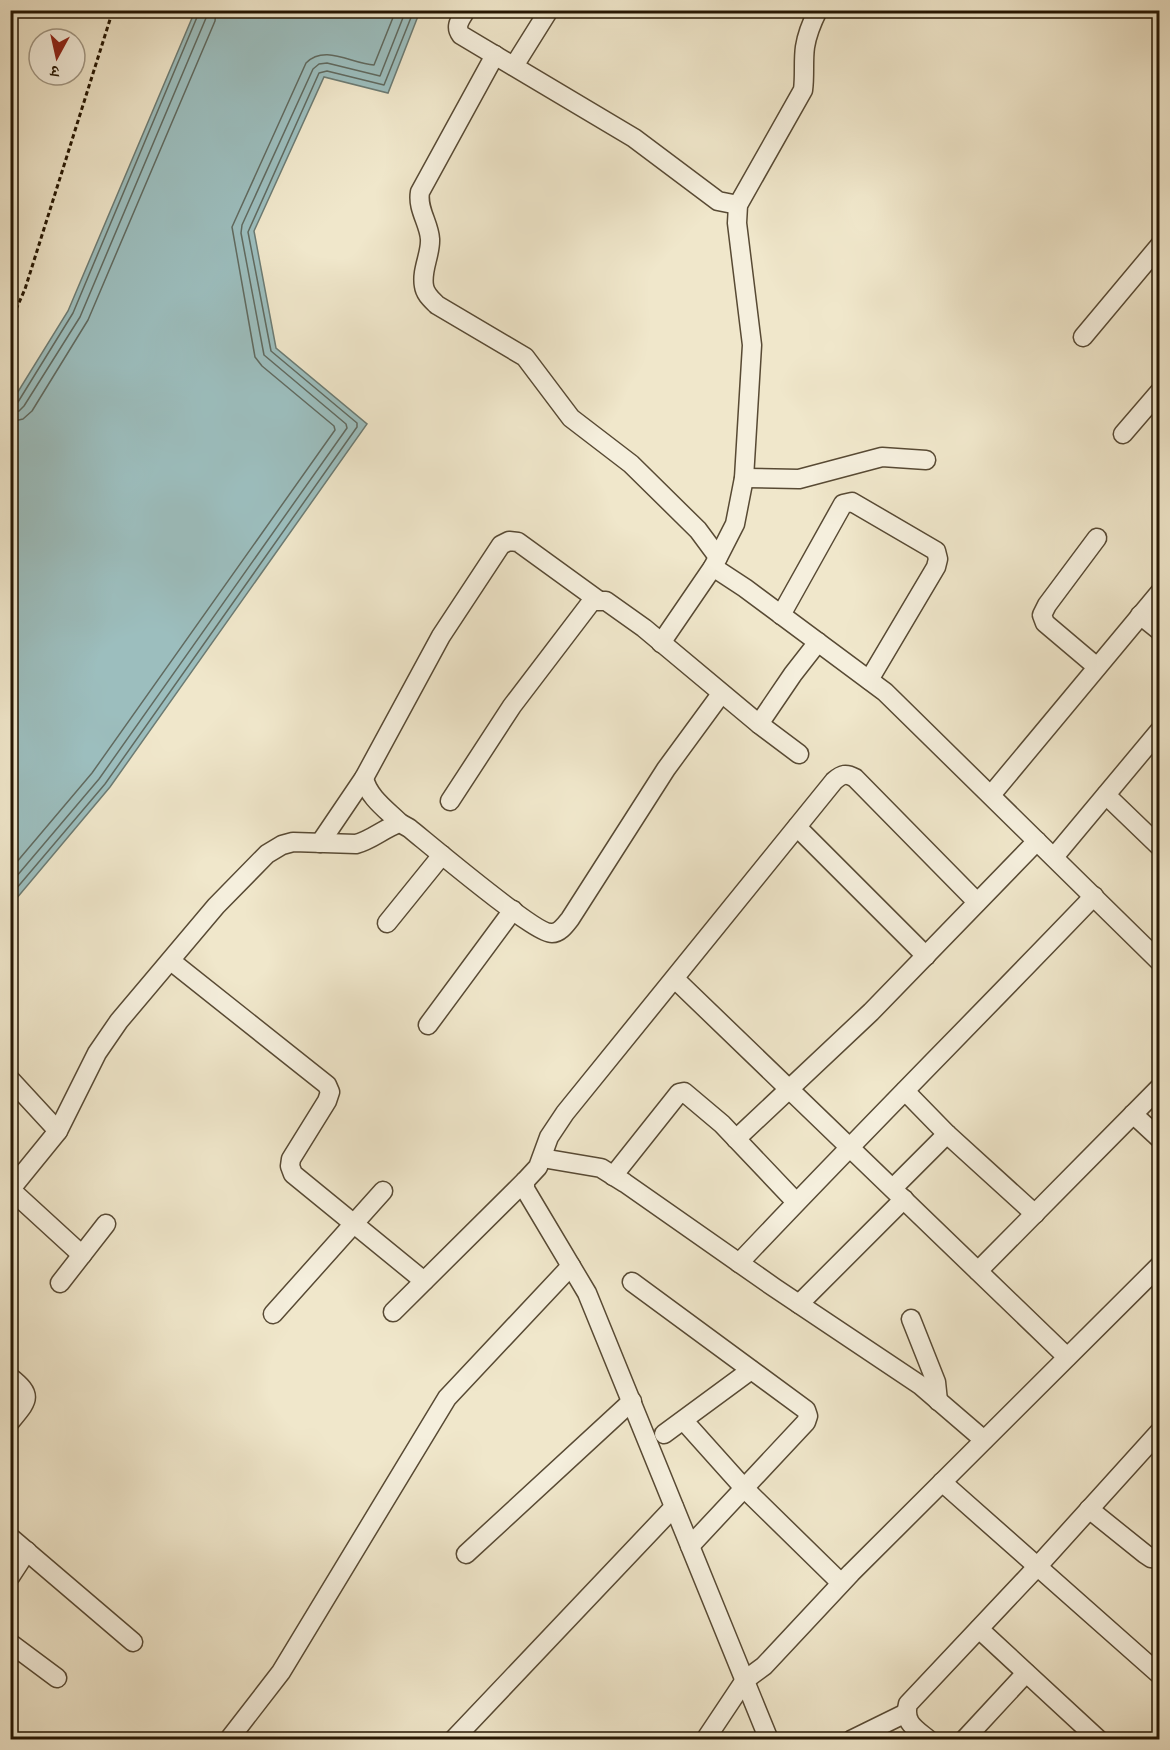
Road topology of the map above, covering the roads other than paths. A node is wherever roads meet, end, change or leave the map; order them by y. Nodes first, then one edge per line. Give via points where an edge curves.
1 (466, 10) edge
2 (549, 10) edge
3 (818, 10) edge
4 (495, 55) junction
5 (514, 66) junction
6 (738, 205) junction
7 (1160, 245) edge
8 (1083, 337) dead end
9 (1160, 391) edge
10 (1123, 434) dead end
11 (926, 460) dead end
12 (744, 478) junction
13 (1097, 538) dead end
14 (716, 562) junction
15 (1160, 592) edge
16 (598, 600) junction
17 (781, 615) junction
18 (1140, 615) junction
19 (1160, 631) edge
20 (818, 642) junction
21 (661, 643) junction
22 (1097, 667) junction
23 (869, 680) junction
24 (721, 694) junction
25 (759, 724) junction
26 (1160, 730) edge
27 (799, 754) dead end
28 (364, 778) junction
29 (991, 795) junction
30 (1106, 795) junction
31 (450, 801) dead end
32 (400, 823) junction
33 (797, 827) junction
34 (1037, 841) junction
35 (320, 843) junction
36 (1160, 847) edge
37 (442, 855) junction
38 (1054, 857) junction
39 (1094, 896) junction
40 (978, 902) junction
41 (513, 910) junction
42 (387, 923) dead end
43 (926, 956) junction
44 (171, 961) junction
45 (1160, 962) edge
46 (675, 979) junction
47 (428, 1025) dead end
48 (10, 1079) edge
49 (1160, 1087) edge
50 (790, 1088) junction
51 (904, 1091) junction
52 (1132, 1114) junction
53 (58, 1131) junction
54 (947, 1134) junction
55 (736, 1138) junction
56 (1160, 1139) edge
57 (850, 1146) junction
58 (533, 1171) junction
59 (613, 1176) junction
60 (11, 1190) edge
61 (383, 1191) dead end
62 (898, 1194) junction
63 (796, 1202) junction
64 (1035, 1214) junction
65 (355, 1223) junction
66 (106, 1224) dead end
67 (82, 1255) junction
68 (739, 1263) junction
69 (571, 1266) junction
70 (978, 1271) junction
71 (1157, 1273) edge
72 (424, 1281) junction
73 (632, 1282) dead end
74 (60, 1283) dead end
75 (799, 1304) junction
76 (393, 1312) dead end
77 (273, 1314) dead end
78 (911, 1319) dead end
79 (1067, 1357) junction
80 (751, 1370) junction
81 (10, 1377) edge
82 (632, 1401) junction
83 (938, 1401) junction
84 (684, 1421) junction
85 (10, 1422) edge
86 (1160, 1431) edge
87 (664, 1434) dead end
88 (984, 1440) junction
89 (942, 1482) junction
90 (744, 1488) junction
91 (674, 1507) junction
92 (1089, 1509) junction
93 (10, 1537) edge
94 (690, 1546) junction
95 (27, 1551) junction
96 (465, 1554) dead end
97 (1160, 1559) edge
98 (1037, 1567) junction
99 (10, 1577) edge
100 (841, 1583) junction
101 (979, 1629) junction
102 (133, 1642) dead end
103 (10, 1643) edge
104 (1158, 1670) edge
105 (1026, 1673) junction
106 (57, 1678) dead end
107 (745, 1680) junction
108 (906, 1713) junction
109 (230, 1738) edge
110 (453, 1740) edge
111 (705, 1740) edge
112 (769, 1740) edge
113 (851, 1740) edge
114 (929, 1740) edge
115 (964, 1740) edge
116 (1099, 1740) edge

1 - 4 street via 458,31
2 - 5 street
3 - 6 street via 804,48 803,90
4 - 5 street
4 - 14 street via 420,192 430,244 424,288 436,305 525,357 571,417 631,464 698,530
5 - 6 street via 634,138 718,201
6 - 12 street via 752,345
7 - 8 street
9 - 10 street
11 - 12 street via 882,457 799,479
12 - 14 street via 735,524
13 - 22 street via 1042,615 1044,623
14 - 17 street
14 - 21 street
15 - 18 street
16 - 21 street via 606,601
16 - 28 street via 518,542 501,545 441,636
16 - 31 street via 592,601 512,706
17 - 20 street
17 - 23 street via 848,501 936,551 936,567
18 - 19 street
18 - 22 street
20 - 23 street
20 - 25 street
21 - 24 street
22 - 29 street
23 - 29 street
24 - 25 street
24 - 41 street via 666,769 565,925 552,933
25 - 27 street
26 - 30 street
28 - 32 street via 370,794
28 - 35 street
29 - 34 street
30 - 36 street
30 - 38 street
32 - 35 street via 365,842
32 - 37 street
33 - 40 street via 834,780 848,774
33 - 43 street
33 - 46 street
34 - 38 street
34 - 40 street
35 - 44 street via 293,842 267,854 216,906
37 - 41 street
37 - 42 street
38 - 39 street
39 - 45 street
39 - 51 street
40 - 43 street
41 - 47 street
43 - 50 street
44 - 53 street via 97,1053
44 - 65 street via 327,1085 327,1101 290,1166 293,1174
46 - 50 street
46 - 58 street via 565,1113
48 - 53 street
49 - 52 street
50 - 55 street
50 - 57 street
51 - 54 street
51 - 57 street
52 - 56 street
52 - 64 street
53 - 60 street
54 - 62 street
54 - 64 street
55 - 59 street via 691,1096 679,1093
55 - 63 street
57 - 62 street
57 - 63 street
58 - 59 street via 601,1168
58 - 69 street via 525,1189
58 - 72 street
59 - 68 street
60 - 67 street
61 - 65 street
62 - 70 street
62 - 75 street
63 - 68 street
64 - 70 street
65 - 72 street
65 - 77 street
66 - 67 street
67 - 74 street
68 - 75 street
69 - 82 street via 587,1293
69 - 109 street via 447,1398 281,1672
70 - 79 street
71 - 79 street
72 - 76 street
73 - 80 street
75 - 83 street
78 - 83 street via 936,1382
79 - 88 street
80 - 84 street
80 - 90 street via 806,1410 808,1416
81 - 85 street via 27,1395
82 - 91 street
82 - 96 street
83 - 88 street
84 - 87 street
84 - 90 street
86 - 92 street
88 - 89 street
89 - 98 street
89 - 100 street
90 - 94 street
90 - 100 street
91 - 94 street
91 - 110 street
92 - 97 street via 1145,1554
92 - 98 street
93 - 95 street
94 - 107 street
95 - 99 street
95 - 102 street
98 - 101 street
98 - 104 street
100 - 107 street via 764,1666
101 - 105 street
101 - 108 street via 908,1704
103 - 106 street
105 - 115 street
105 - 116 street
107 - 111 street
107 - 112 street
108 - 113 street
108 - 114 street via 907,1720

